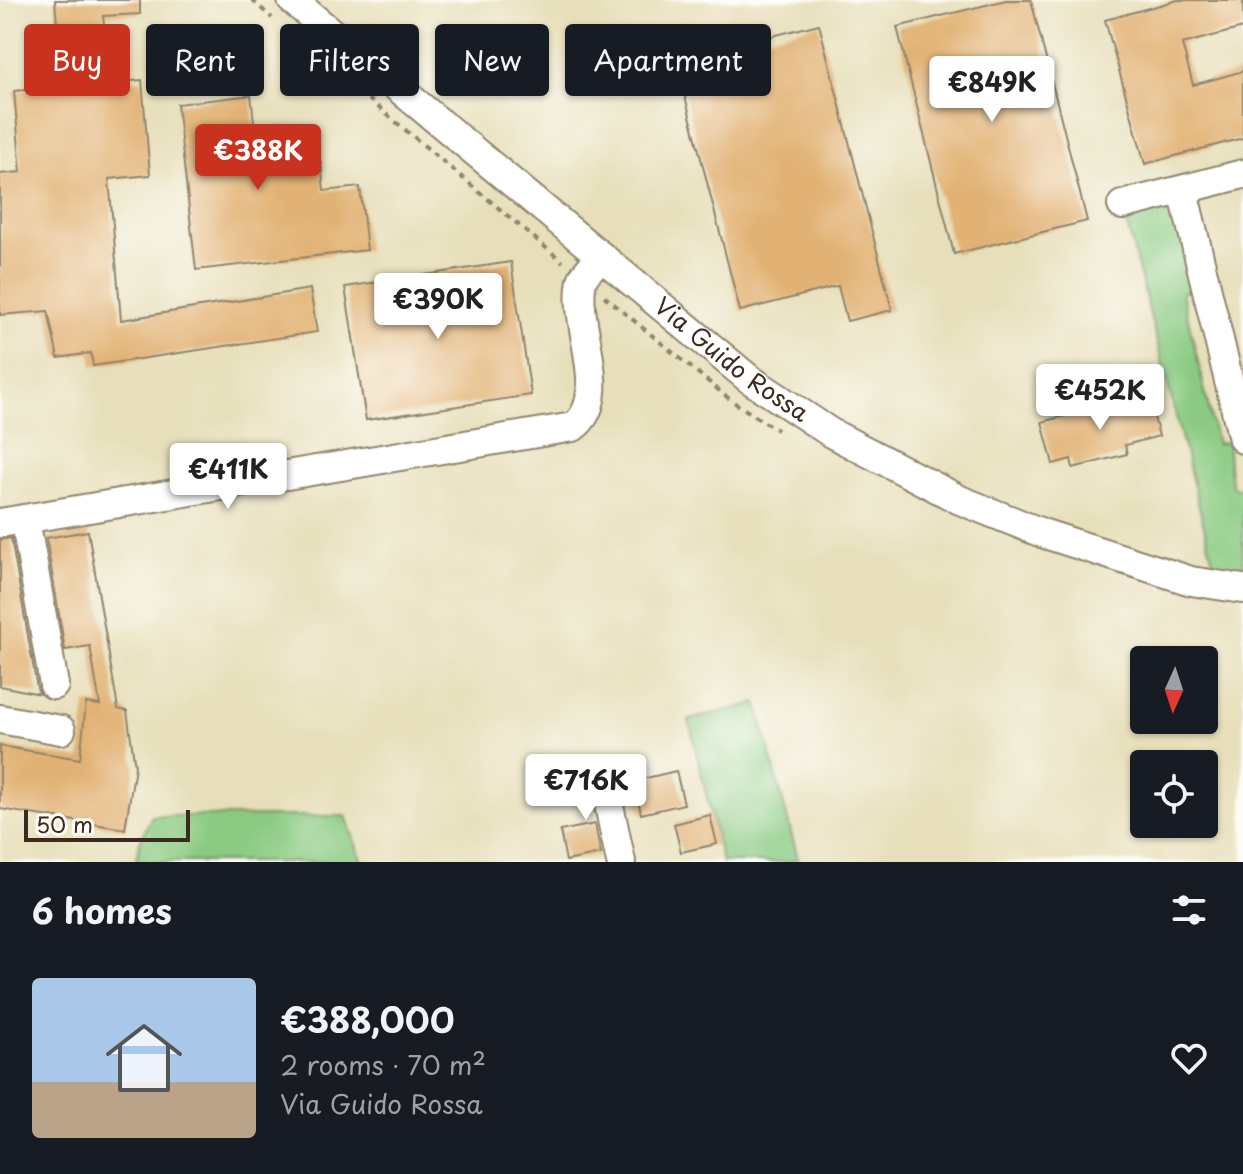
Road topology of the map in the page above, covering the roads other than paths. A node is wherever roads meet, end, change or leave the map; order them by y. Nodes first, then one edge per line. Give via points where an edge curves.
1 (292, 0) edge
2 (1243, 174) edge
3 (1183, 191) junction
4 (1122, 205) dead end
5 (601, 257) junction
6 (1243, 439) edge
7 (13, 521) edge
8 (1243, 589) edge
9 (54, 685) dead end
10 (0, 719) edge
11 (61, 730) dead end
12 (602, 772) dead end
13 (621, 862) edge

1 - 5 street, Via Guido Rossa
2 - 3 street
3 - 4 street
3 - 6 street
5 - 7 street via 582,278 580,304 591,393 586,413 573,427
5 - 8 street, Via Guido Rossa via 748,378 880,460 1042,533 1191,581
7 - 9 street
10 - 11 street
12 - 13 street

